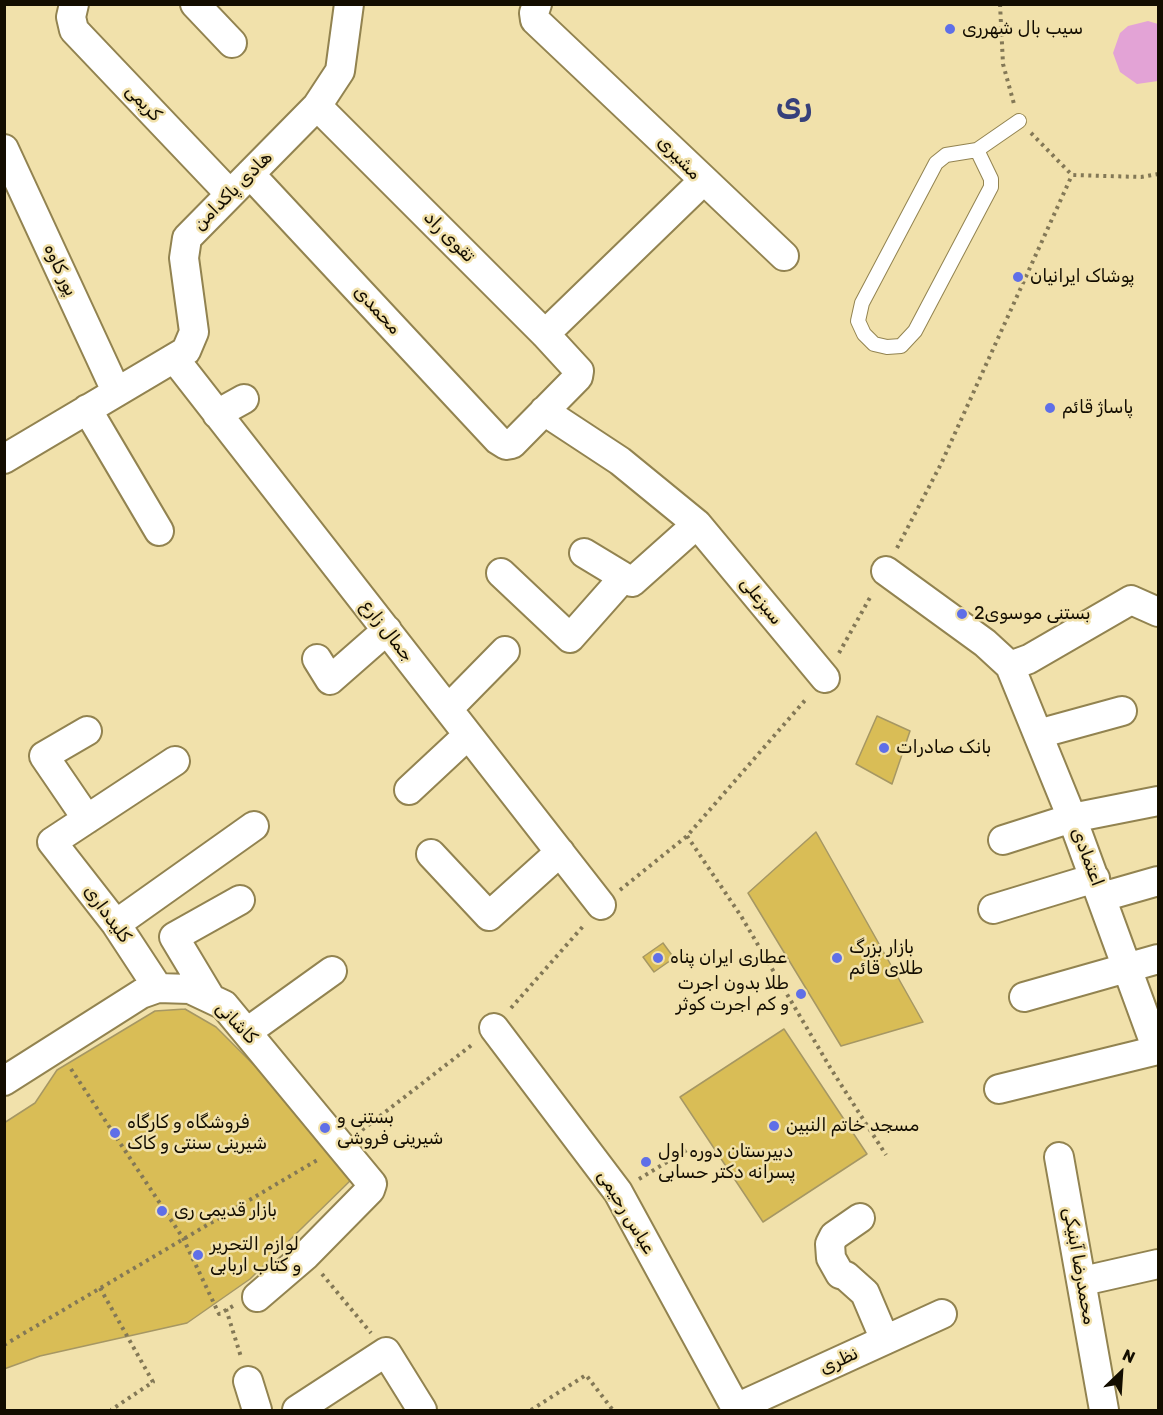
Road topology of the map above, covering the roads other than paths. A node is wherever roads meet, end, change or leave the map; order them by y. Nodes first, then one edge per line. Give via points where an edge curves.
1 (74, 4) edge
2 (195, 4) edge
3 (349, 4) edge
4 (537, 4) edge
5 (232, 44) dead end
6 (317, 106) junction
7 (1019, 121) road end
8 (4, 149) edge
9 (977, 150) junction
10 (250, 174) junction
11 (704, 180) junction
12 (230, 194) junction
13 (784, 256) dead end
14 (545, 334) junction
15 (174, 358) junction
16 (116, 391) junction
17 (244, 399) dead end
18 (87, 409) junction
19 (544, 411) junction
20 (217, 414) junction
21 (4, 459) edge
22 (698, 524) junction
23 (159, 531) dead end
24 (584, 553) dead end
25 (886, 571) road end
26 (501, 573) dead end
27 (624, 577) junction
28 (1158, 612) edge
29 (387, 630) junction
30 (505, 651) dead end
31 (317, 659) dead end
32 (1010, 666) junction
33 (825, 678) road end
34 (448, 709) junction
35 (1122, 711) dead end
36 (87, 731) dead end
37 (1038, 734) junction
38 (468, 735) junction
39 (175, 761) dead end
40 (409, 790) dead end
41 (1158, 801) edge
42 (1072, 818) junction
43 (87, 819) junction
44 (254, 826) dead end
45 (1003, 840) dead end
46 (560, 852) junction
47 (431, 854) dead end
48 (1158, 881) edge
49 (1098, 888) junction
50 (240, 900) dead end
51 (601, 905) dead end
52 (993, 909) dead end
53 (116, 924) junction
54 (1158, 959) edge
55 (1126, 967) junction
56 (332, 971) dead end
57 (158, 988) junction
58 (210, 997) junction
59 (1024, 997) dead end
60 (494, 1028) dead end
61 (247, 1032) junction
62 (1158, 1050) edge
63 (4, 1081) edge
64 (999, 1089) dead end
65 (1059, 1157) dead end
66 (860, 1218) dead end
67 (1158, 1264) edge
68 (1083, 1281) junction
69 (257, 1297) dead end
70 (942, 1314) dead end
71 (885, 1340) junction
72 (248, 1381) road end
73 (736, 1409) edge
74 (257, 1410) edge
75 (297, 1410) edge
76 (422, 1410) edge
77 (1104, 1410) edge

1 - 12 street, کریمی via 74,30
2 - 5 street
3 - 6 street, هادی پاکدامن via 340,71
4 - 11 street, مشیری via 535,20
6 - 10 street, هادی پاکدامن
6 - 14 street, تقوی راد
7 - 9 lane
8 - 16 street, پور کاوه
9 - 9 lane via 946,155 929,175 862,303 858,321 874,344 901,346 915,331 991,187
10 - 12 street, هادی پاکدامن
10 - 19 street, محمدی via 498,440 512,444
11 - 13 street
11 - 14 street, مشیری
12 - 15 street, هادی پاکدامن via 187,238 184,258 194,332 186,351
14 - 19 street, تقوی راد via 579,371 578,377
15 - 16 street, هادی پاکدامن
15 - 20 street, جمال زارع
16 - 18 street, هادی پاکدامن
17 - 20 street
18 - 21 street, هادی پاکدامن
18 - 23 street
19 - 22 street, سبزعلی via 620,461
20 - 29 street, جمال زارع
22 - 27 street via 632,582
22 - 33 street, سبزعلی
24 - 27 street
25 - 32 street, اعتمادی via 985,643
26 - 27 street via 570,638
28 - 32 street via 1131,600
29 - 31 street via 330,680
29 - 34 street, جمال زارع
30 - 34 street
32 - 37 street, اعتمادی
34 - 38 street, جمال زارع
35 - 37 street
36 - 43 street via 44,756
37 - 42 street, اعتمادی
38 - 40 street
38 - 46 street, جمال زارع
39 - 43 street
41 - 42 street
42 - 45 street
42 - 49 street, اعتمادی
43 - 53 street, کلیدداری via 52,842
44 - 53 street
46 - 47 street via 489,916
46 - 51 street, جمال زارع
48 - 49 street
49 - 52 street
49 - 55 street, اعتمادی
50 - 58 street via 174,937
53 - 57 street, کلیدداری
54 - 55 street
55 - 59 street
55 - 62 street, اعتمادی
56 - 61 street
57 - 58 street, کاشانی via 190,989
57 - 63 street, کاشانی via 141,994
58 - 61 street, کاشانی via 224,1005
60 - 73 street, عباس رحیمی via 618,1192
61 - 69 street, کاشانی via 372,1184 306,1255
62 - 64 street
65 - 68 street, محمدرضا آبنیکی
66 - 71 street via 834,1236 831,1258 840,1274 865,1293
67 - 68 street
68 - 77 street, محمدرضا آبنیکی
70 - 71 street, نظری
71 - 73 street, نظری
72 - 74 street
75 - 76 street via 386,1352

